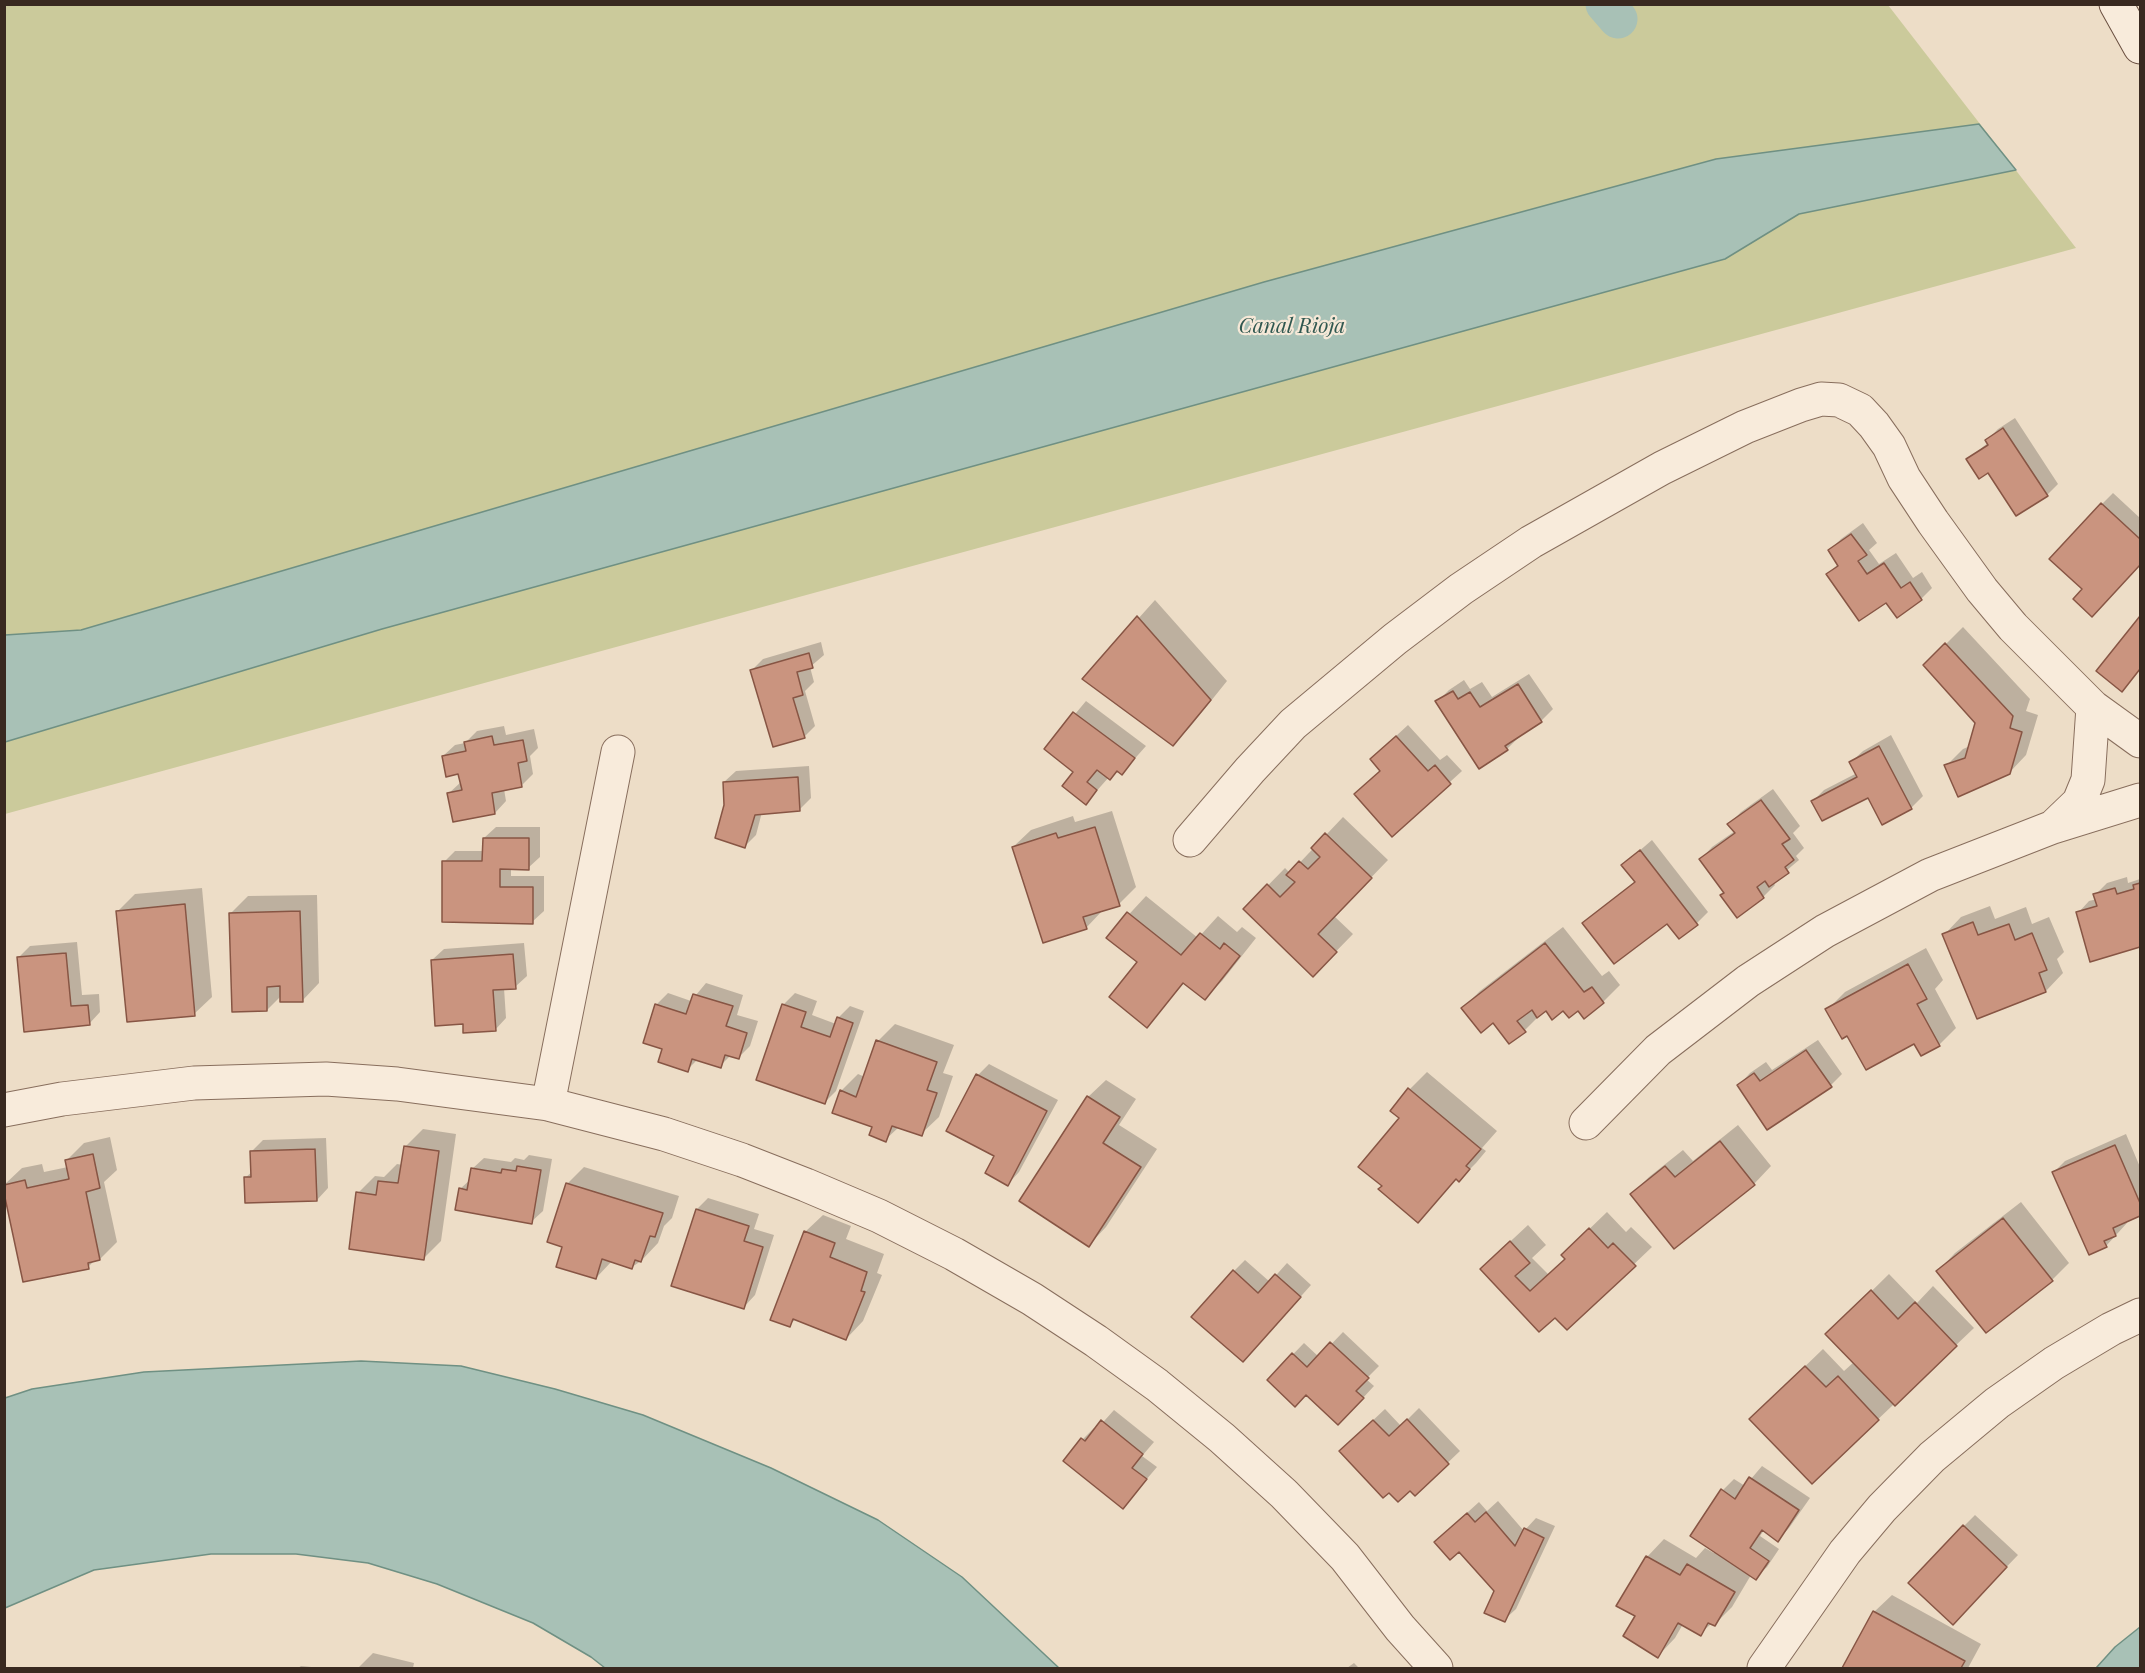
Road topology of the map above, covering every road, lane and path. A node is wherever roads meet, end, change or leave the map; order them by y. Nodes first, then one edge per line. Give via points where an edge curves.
1 (2116, 4) edge
2 (2140, 47) edge
3 (2093, 707) junction
4 (2140, 741) edge
5 (618, 752) dead end
6 (2140, 800) edge
7 (2053, 827) junction
8 (1190, 840) dead end
9 (548, 1104) junction
10 (4, 1110) edge
11 (1586, 1123) dead end
12 (2140, 1315) edge
13 (1436, 1668) edge
14 (1764, 1668) edge

1 - 2 street
3 - 4 street
3 - 7 street via 2088,780 2079,802
3 - 8 street via 2043,659 1982,590 1915,496 1874,425 1860,410 1839,400 1821,399 1744,427 1662,468 1531,542 1461,589 1293,724
5 - 9 street
6 - 7 street
7 - 11 street via 1930,875 1825,931 1748,981 1658,1050
9 - 10 street via 407,1085 326,1079 194,1083
9 - 13 street via 664,1134 807,1185 954,1254 1032,1299 1157,1385 1284,1494 1345,1557
12 - 14 street via 2054,1363 1997,1403 1932,1457 1845,1552

